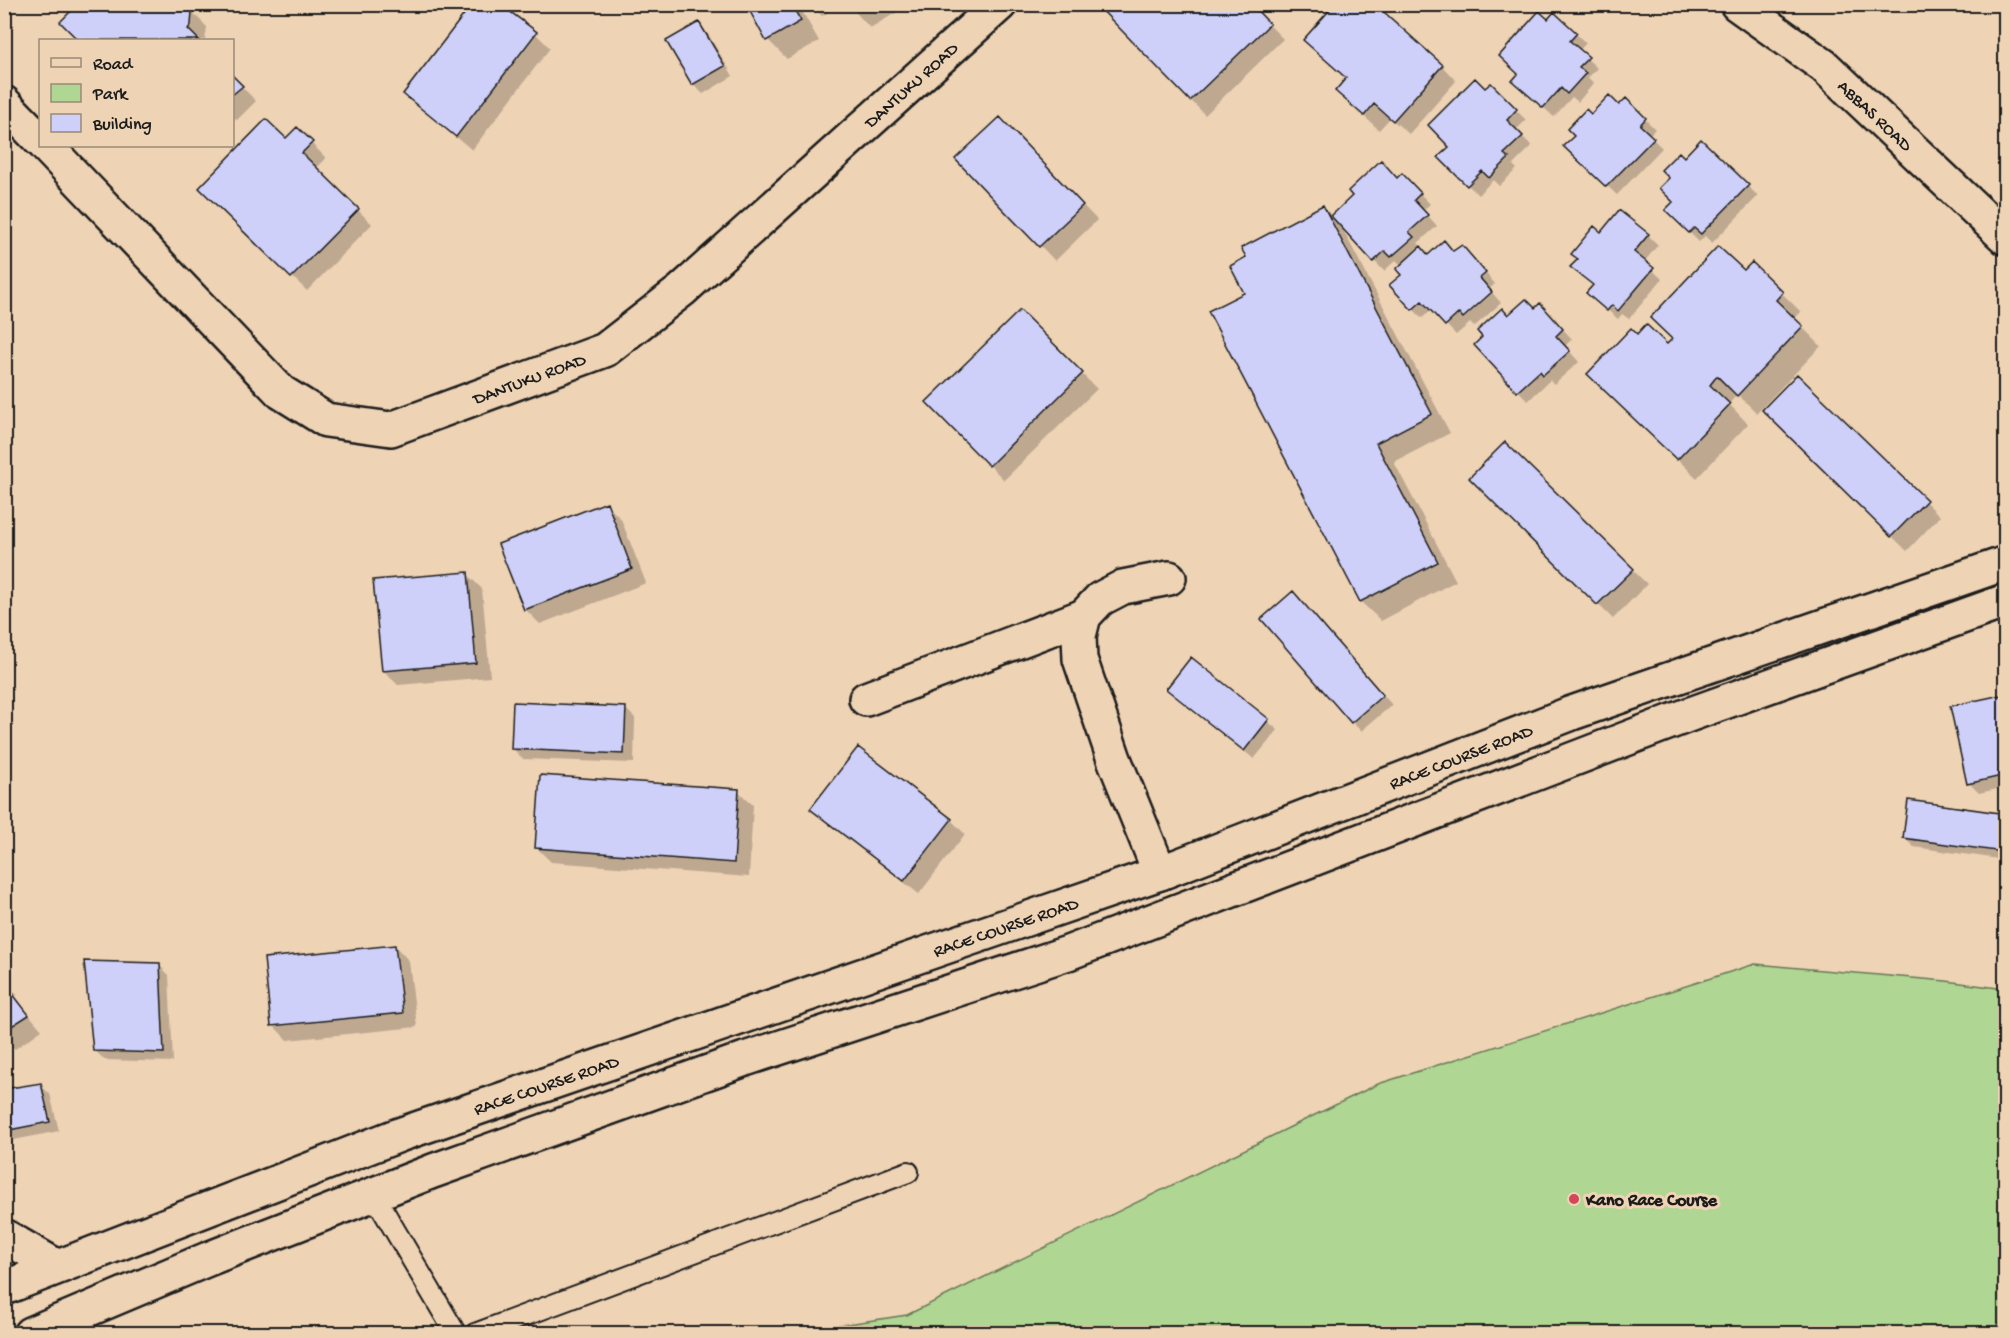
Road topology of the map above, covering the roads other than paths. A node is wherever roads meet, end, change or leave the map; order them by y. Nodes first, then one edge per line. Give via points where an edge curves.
1 (1000, 4) edge
2 (1737, 4) edge
3 (4, 103) edge
4 (39, 139) edge
5 (47, 147) edge
6 (2006, 238) edge
7 (2006, 563) edge
8 (1169, 578) dead end
9 (2006, 601) edge
10 (1084, 616) junction
11 (866, 699) dead end
12 (1160, 873) junction
13 (908, 1173) dead end
14 (374, 1194) junction
15 (4, 1236) edge
16 (56, 1266) junction
17 (4, 1288) edge
18 (30, 1334) edge
19 (456, 1334) edge
20 (475, 1334) edge

1 - 5 street, DANTUKU ROAD via 682,290 605,350 391,429 326,420 281,392
2 - 6 street, ABBAS ROAD via 1824,66
3 - 4 street
7 - 12 street, RACE COURSE ROAD via 1572,713
8 - 10 street via 1123,587 1100,599
9 - 14 street via 1691,714 1068,953 745,1059
10 - 11 street
10 - 12 street via 1079,636 1080,659 1114,759
12 - 16 street, RACE COURSE ROAD via 399,1135
13 - 20 lane
14 - 18 street
14 - 19 lane
15 - 16 street
16 - 17 street, RACE COURSE ROAD

